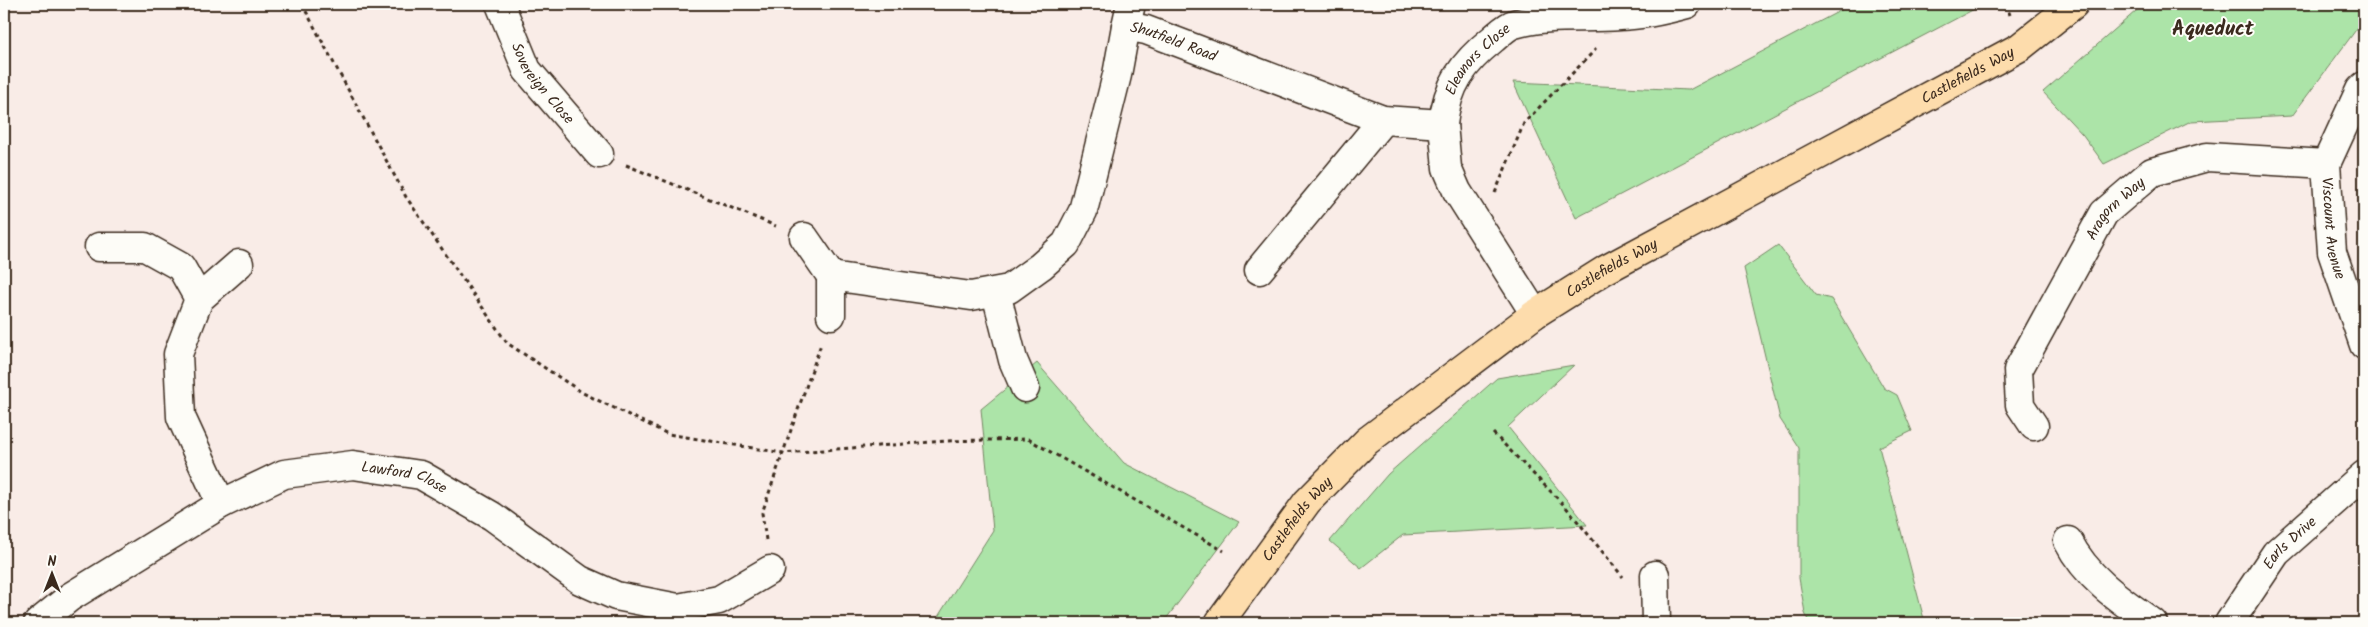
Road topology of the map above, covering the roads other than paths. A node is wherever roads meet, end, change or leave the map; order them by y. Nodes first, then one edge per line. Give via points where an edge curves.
1 (500, 4) edge
2 (1687, 4) edge
3 (2074, 4) edge
4 (1548, 10) edge
5 (1129, 15) edge
6 (2364, 86) edge
7 (1383, 120) junction
8 (1444, 124) junction
9 (599, 154) road end
10 (2326, 164) junction
11 (804, 237) road end
12 (99, 247) dead end
13 (239, 264) dead end
14 (1259, 270) dead end
15 (831, 276) junction
16 (996, 293) junction
17 (199, 299) junction
18 (1534, 314) junction
19 (831, 315) road end
20 (2364, 345) edge
21 (1025, 388) dead end
22 (2034, 426) dead end
23 (2364, 475) edge
24 (221, 504) junction
25 (2068, 541) dead end
26 (770, 570) road end
27 (38, 623) edge
28 (1219, 623) edge
29 (2153, 623) edge
30 (2229, 623) edge

1 - 9 street, Sovereign Close via 527,70
2 - 4 street, Eleanors Close via 1658,12 1619,16
3 - 18 main road, Castlefields Way via 2020,47 1605,270
4 - 8 street, Eleanors Close via 1512,24 1470,57 1445,105
5 - 7 street, Shutfield Road via 1146,30
5 - 16 street, Shutfield Road via 1083,211 1066,244 1009,289
6 - 10 street, Viscount Avenue
7 - 8 street, Shutfield Road
7 - 14 street
8 - 18 street via 1446,168
10 - 20 street, Viscount Avenue via 2332,252
10 - 22 street, Aragorn Way via 2207,157 2152,172 2104,213 2018,370 2020,405
11 - 15 street
12 - 17 street via 144,247 181,267
13 - 17 street
15 - 16 street, Shutfield Road via 971,296
15 - 19 street
16 - 21 street
17 - 24 street via 178,354 181,416
18 - 28 main road, Castlefields Way via 1367,441 1307,502
23 - 30 street, Earls Drive via 2276,553
24 - 26 street, Lawford Close via 284,474 353,466 421,475 492,516 580,580 616,596 678,608 719,600
24 - 27 street, Lawford Close via 70,597
25 - 29 street via 2078,559 2113,596

